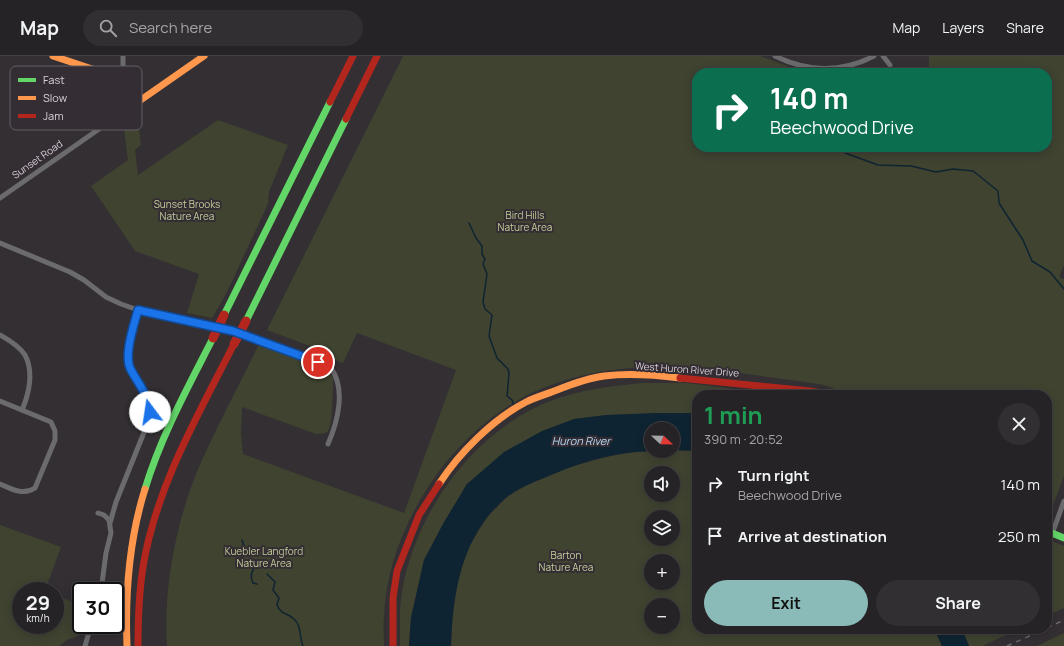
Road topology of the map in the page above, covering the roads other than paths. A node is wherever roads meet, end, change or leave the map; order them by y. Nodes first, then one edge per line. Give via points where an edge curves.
1 (53, 56) edge
2 (204, 56) edge
3 (353, 56) edge
4 (377, 56) edge
5 (775, 56) edge
6 (874, 56) edge
7 (883, 56) edge
8 (890, 65) dead end
9 (81, 66) edge
10 (812, 68) edge
11 (842, 68) edge
12 (142, 99) edge
13 (98, 130) edge
14 (0, 198) edge
15 (0, 243) edge
16 (138, 310) junction
17 (0, 335) edge
18 (802, 390) edge
19 (0, 401) edge
20 (22, 410) junction
21 (328, 444) dead end
22 (0, 484) edge
23 (1064, 501) edge
24 (98, 513) dead end
25 (110, 523) junction
26 (1052, 528) edge
27 (1052, 534) edge
28 (1064, 538) edge
29 (101, 582) edge
30 (89, 634) edge
31 (85, 646) edge
32 (126, 646) edge
33 (138, 646) edge
34 (393, 646) edge

1 - 9 main road
2 - 12 main road, Sunset Road
3 - 32 main road, bridge via 224,315 149,475 130,558 126,598
4 - 33 main road, bridge via 183,446 164,492 143,567
5 - 10 street via 802,67
6 - 11 street
7 - 8 street
13 - 14 street, Sunset Road
15 - 16 street via 70,272 106,297
16 - 21 street via 233,331 331,368 336,374 339,388 338,415
16 - 25 street via 128,360 130,369 146,395 149,420
17 - 20 street via 14,344 26,360 30,383
18 - 34 main road, West Huron River Drive via 652,375 604,376 574,383 526,402 479,436 458,458 419,516 397,571 393,598
19 - 20 street
20 - 22 street via 51,422 55,440 35,488 24,492
23 - 26 street
24 - 25 street via 104,515
25 - 29 street via 111,534
27 - 28 main road
30 - 31 street

